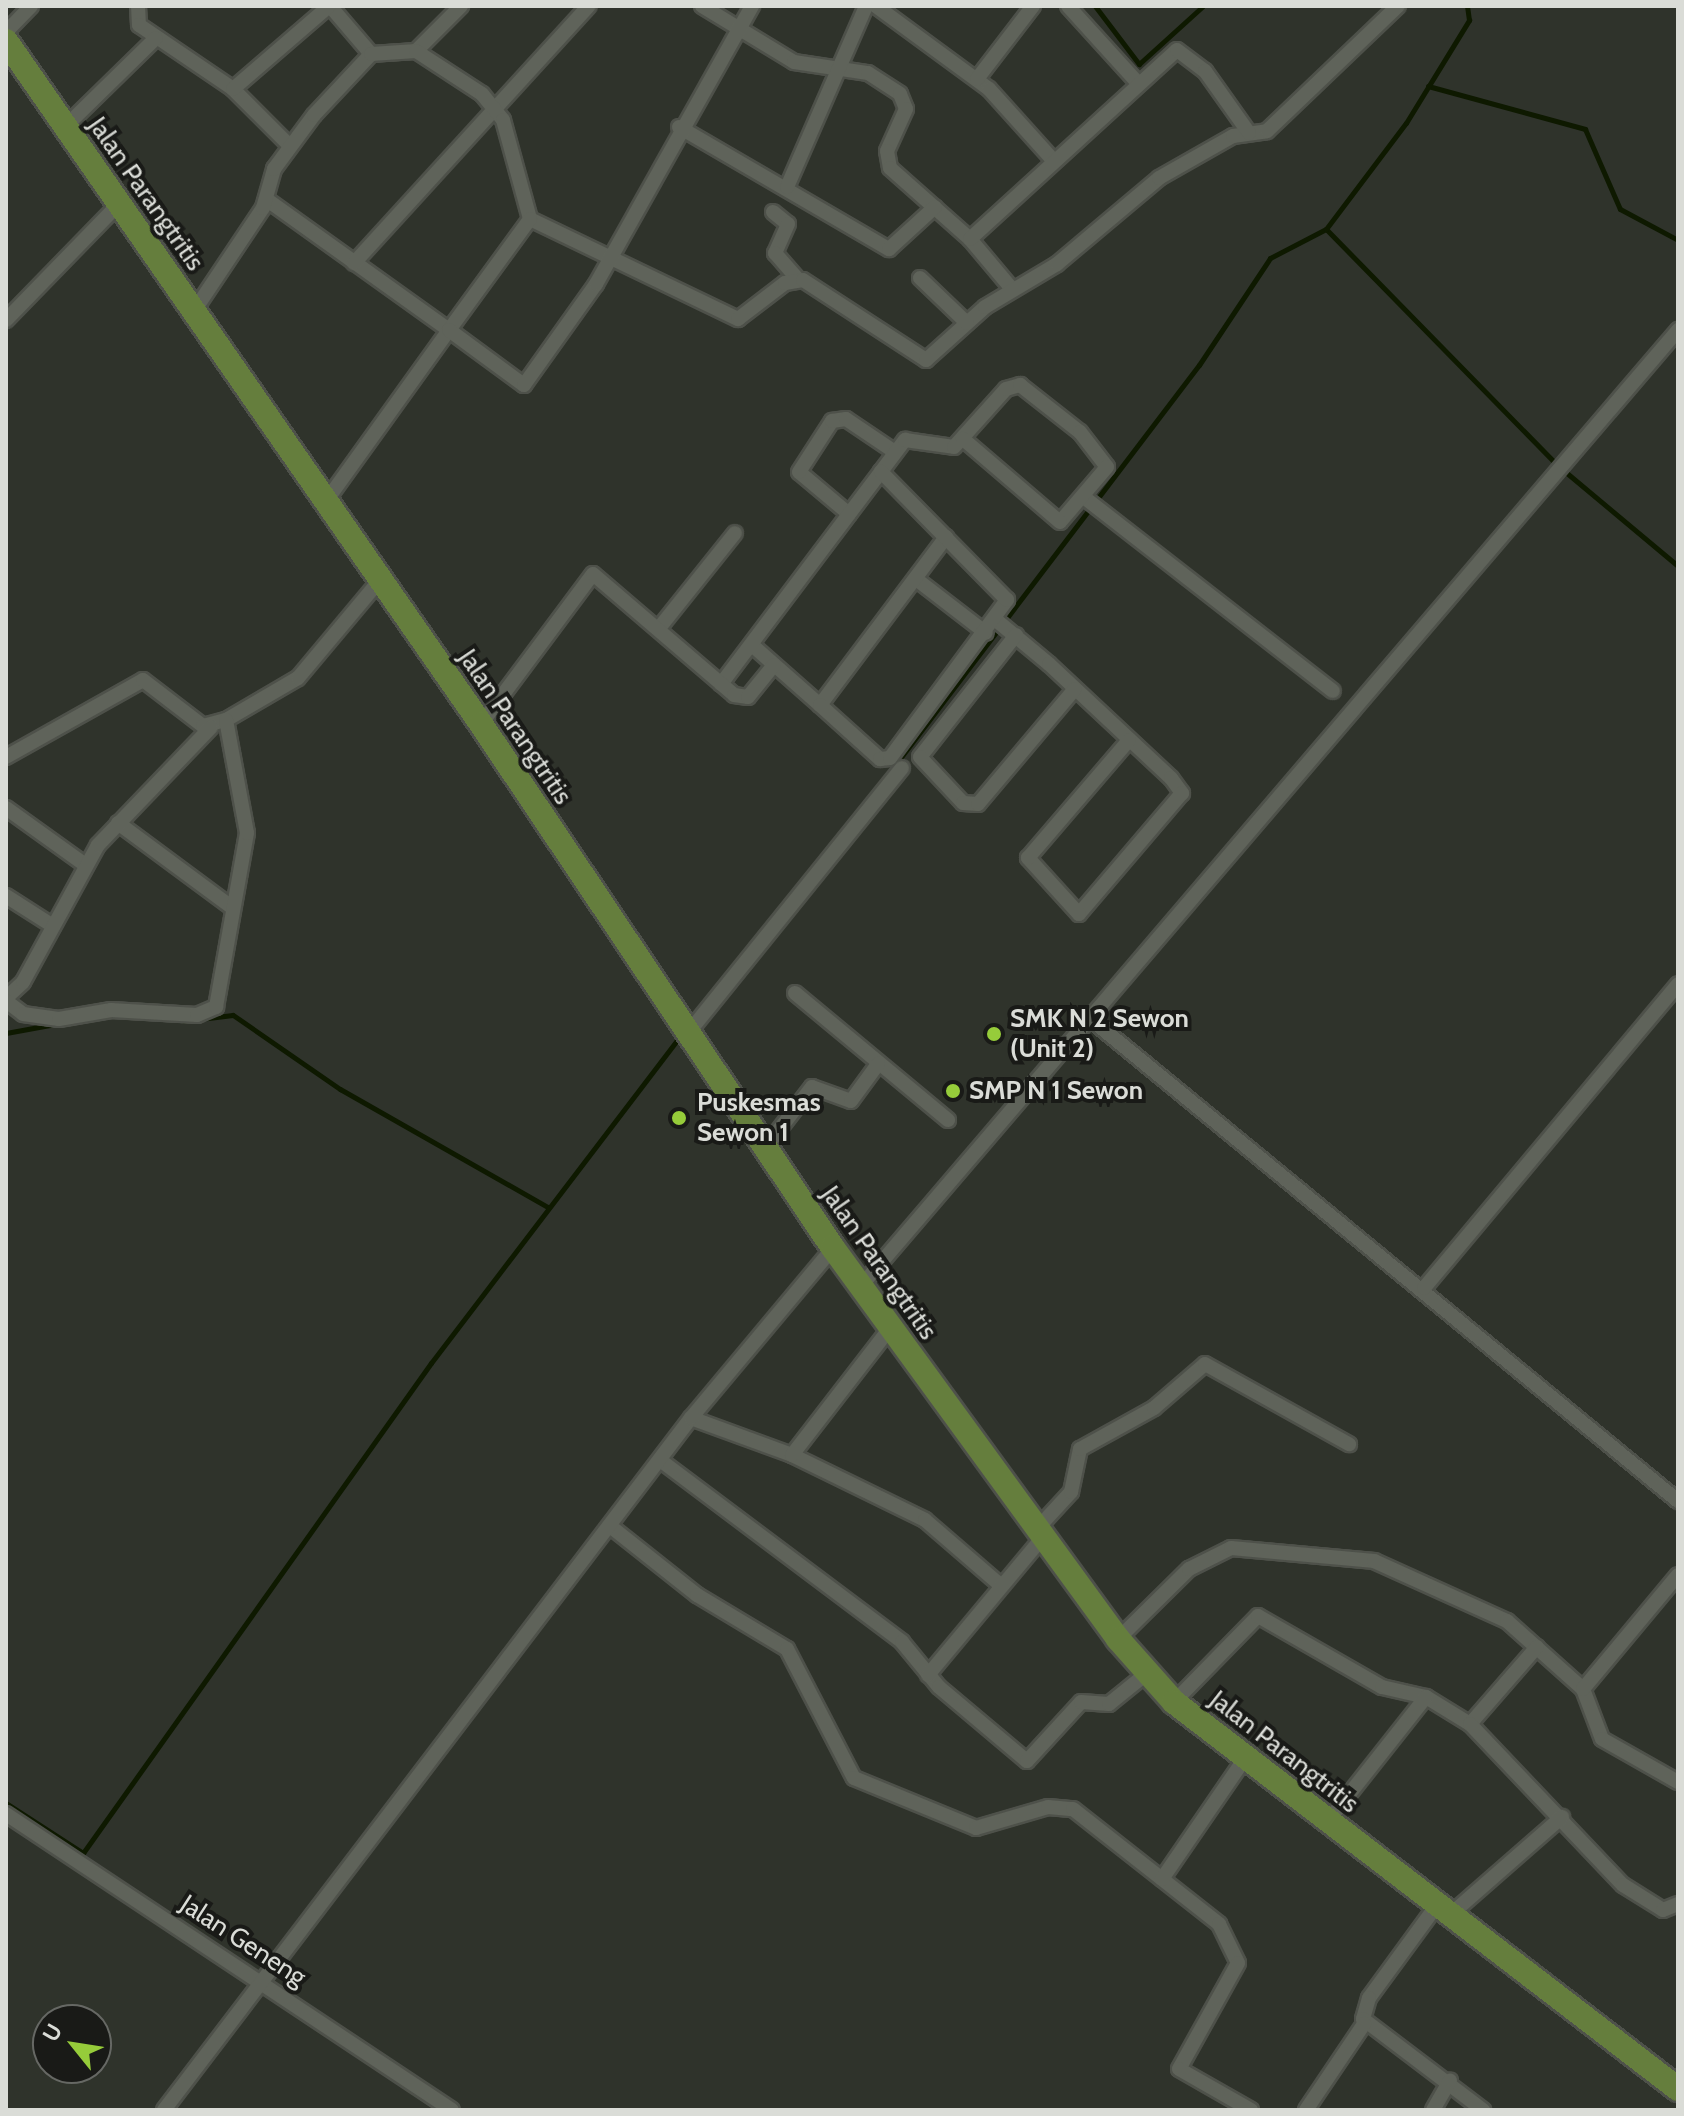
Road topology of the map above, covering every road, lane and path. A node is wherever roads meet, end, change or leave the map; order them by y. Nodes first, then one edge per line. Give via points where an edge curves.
1 (31, 6) edge
2 (138, 6) edge
3 (329, 6) edge
4 (461, 6) edge
5 (589, 6) edge
6 (702, 6) edge
7 (752, 6) edge
8 (866, 6) edge
9 (876, 6) edge
10 (1033, 6) edge
11 (1068, 6) edge
12 (1398, 6) edge
13 (737, 29) junction
14 (6, 32) edge
15 (156, 38) junction
16 (6, 41) edge
17 (416, 51) junction
18 (371, 54) junction
19 (844, 68) junction
20 (977, 79) junction
21 (1136, 81) junction
22 (233, 89) junction
23 (497, 108) junction
24 (65, 127) junction
25 (679, 127) junction
26 (1249, 133) junction
27 (289, 145) junction
28 (1053, 160) junction
29 (787, 187) junction
30 (266, 199) junction
31 (119, 204) junction
32 (935, 207) junction
33 (773, 212) dead end
34 (530, 219) junction
35 (970, 239) junction
36 (612, 258) junction
37 (354, 263) junction
38 (920, 278) dead end
39 (798, 279) junction
40 (1012, 289) junction
41 (194, 311) junction
42 (6, 320) edge
43 (967, 323) junction
44 (449, 330) junction
45 (1677, 335) edge
46 (963, 439) junction
47 (895, 452) junction
48 (881, 472) junction
49 (326, 501) junction
50 (1091, 502) junction
51 (849, 514) junction
52 (735, 533) dead end
53 (946, 537) junction
54 (916, 579) junction
55 (380, 580) junction
56 (998, 621) junction
57 (660, 627) junction
58 (986, 633) junction
59 (1014, 634) junction
60 (752, 645) junction
61 (774, 665) junction
62 (721, 684) junction
63 (1075, 689) junction
64 (1333, 691) dead end
65 (820, 705) junction
66 (226, 720) junction
67 (481, 724) junction
68 (211, 727) junction
69 (1129, 740) junction
70 (6, 757) edge
71 (902, 768) dead end
72 (6, 808) edge
73 (118, 823) junction
74 (84, 864) junction
75 (6, 896) edge
76 (233, 908) junction
77 (53, 926) junction
78 (1678, 984) edge
79 (795, 993) dead end
80 (6, 999) edge
81 (1093, 1021) junction
82 (689, 1032) junction
83 (878, 1064) junction
84 (948, 1120) dead end
85 (765, 1148) junction
86 (833, 1248) junction
87 (861, 1286) junction
88 (1424, 1288) junction
89 (890, 1328) junction
90 (691, 1418) junction
91 (1349, 1444) dead end
92 (792, 1455) junction
93 (660, 1460) junction
94 (1678, 1501) edge
95 (610, 1526) junction
96 (1039, 1534) junction
97 (1678, 1575) edge
98 (998, 1583) junction
99 (1118, 1639) junction
100 (1537, 1647) junction
101 (1146, 1674) junction
102 (928, 1675) junction
103 (1583, 1689) junction
104 (1426, 1697) junction
105 (1174, 1702) junction
106 (1470, 1724) junction
107 (1246, 1757) junction
108 (1678, 1782) edge
109 (6, 1814) edge
110 (1562, 1817) junction
111 (1328, 1821) junction
112 (1162, 1879) junction
113 (1678, 1904) edge
114 (1443, 1910) junction
115 (260, 1981) junction
116 (1364, 2024) junction
117 (1450, 2081) junction
118 (1678, 2089) edge
119 (164, 2110) edge
120 (452, 2110) edge
121 (1251, 2110) edge
122 (1306, 2110) edge
123 (1433, 2110) edge
124 (1483, 2110) edge

1 - 14 street
2 - 15 street via 134,19
3 - 18 street
3 - 22 street
4 - 17 street
5 - 23 street
6 - 13 street
7 - 13 street
8 - 19 street
9 - 20 street
10 - 20 street
11 - 21 street
12 - 26 street via 1281,120
13 - 19 street via 800,65
13 - 25 street
15 - 22 street
15 - 24 street
16 - 24 main road, Jalan Parangtritis
17 - 18 street
17 - 23 street
18 - 27 street
19 - 29 street
19 - 32 street via 874,76 904,99 888,162
20 - 28 street
21 - 26 street via 1174,52 1186,53
21 - 28 street
22 - 27 street
23 - 34 street
23 - 37 street
24 - 31 main road, Jalan Parangtritis
25 - 29 street
25 - 36 street
26 - 40 street via 1174,168 1057,264
27 - 30 street
28 - 35 street
29 - 32 street via 889,249
30 - 37 street
30 - 41 street
31 - 41 main road, Jalan Parangtritis
31 - 42 street
32 - 35 street
33 - 39 street via 788,224 775,253
34 - 36 street
34 - 44 street
35 - 40 street
36 - 39 street via 738,319
36 - 44 street via 521,387
37 - 44 street
38 - 43 street
39 - 43 street via 918,360
40 - 43 street
41 - 49 main road, Jalan Parangtritis
44 - 49 street
45 - 81 street
46 - 47 street via 945,449 909,438
46 - 50 street via 1058,521
46 - 50 street via 1006,389 1020,385 1103,456 1107,467
47 - 48 street
47 - 51 street via 846,419 832,421 799,472
48 - 51 street
48 - 53 street
49 - 55 main road, Jalan Parangtritis
50 - 64 street
51 - 60 street
52 - 57 street
53 - 54 street
53 - 56 street via 1006,596
54 - 58 street
54 - 65 street
55 - 66 street via 298,678
55 - 67 main road, Jalan Parangtritis
56 - 58 street
56 - 59 street
57 - 62 street
57 - 67 street via 599,575 589,576
58 - 65 street via 890,758 880,759
59 - 63 street
59 - 63 street via 920,757 963,803 978,804
60 - 61 street
60 - 62 street
61 - 62 street via 748,697
61 - 65 street
63 - 69 street
66 - 68 street
66 - 76 street via 247,811
67 - 82 main road, Jalan Parangtritis
68 - 70 street via 143,680
68 - 73 street
69 - 69 street via 1182,796 1079,914 1028,858
71 - 82 street
72 - 74 street
73 - 74 street
73 - 76 street
74 - 77 street
75 - 77 street
76 - 80 street via 221,995 206,1013 111,1010 40,1018
77 - 80 street
78 - 88 street
79 - 83 street
81 - 87 street
81 - 88 street
82 - 85 main road, Jalan Parangtritis
83 - 84 street
83 - 85 street via 851,1101 812,1087
85 - 86 main road, Jalan Parangtritis
86 - 87 main road, Jalan Parangtritis
86 - 90 street
87 - 89 main road, Jalan Parangtritis
88 - 94 street
89 - 92 street
89 - 96 main road, Jalan Parangtritis
90 - 92 street
90 - 93 street
91 - 96 street via 1205,1364 1154,1408 1080,1449 1071,1492
92 - 98 street via 937,1528
93 - 95 street
93 - 102 street via 860,1608
95 - 112 street via 697,1595 791,1654 854,1778 976,1828 1048,1807 1073,1809
95 - 115 street
96 - 98 street
96 - 99 main road, Jalan Parangtritis
97 - 103 street
98 - 102 street
99 - 100 street via 1189,1569 1245,1545 1374,1561 1507,1621
99 - 101 main road, Jalan Parangtritis
100 - 103 street
100 - 106 street
101 - 102 street via 1109,1704 1081,1702 1027,1761
101 - 105 main road, Jalan Parangtritis
103 - 108 street via 1602,1739
104 - 105 street via 1382,1687 1258,1616
104 - 106 street
104 - 111 street
105 - 107 main road, Jalan Parangtritis
106 - 110 street
107 - 111 main road, Jalan Parangtritis
107 - 112 street
109 - 115 street, Jalan Geneng
110 - 113 street via 1623,1885 1663,1910
110 - 114 street
111 - 114 main road, Jalan Parangtritis
112 - 121 street via 1219,1924 1237,1956 1179,2069
114 - 116 street via 1369,1998
114 - 118 main road, Jalan Parangtritis
115 - 119 street
115 - 120 street, Jalan Geneng
116 - 117 street
116 - 122 street
117 - 123 street
117 - 124 street

